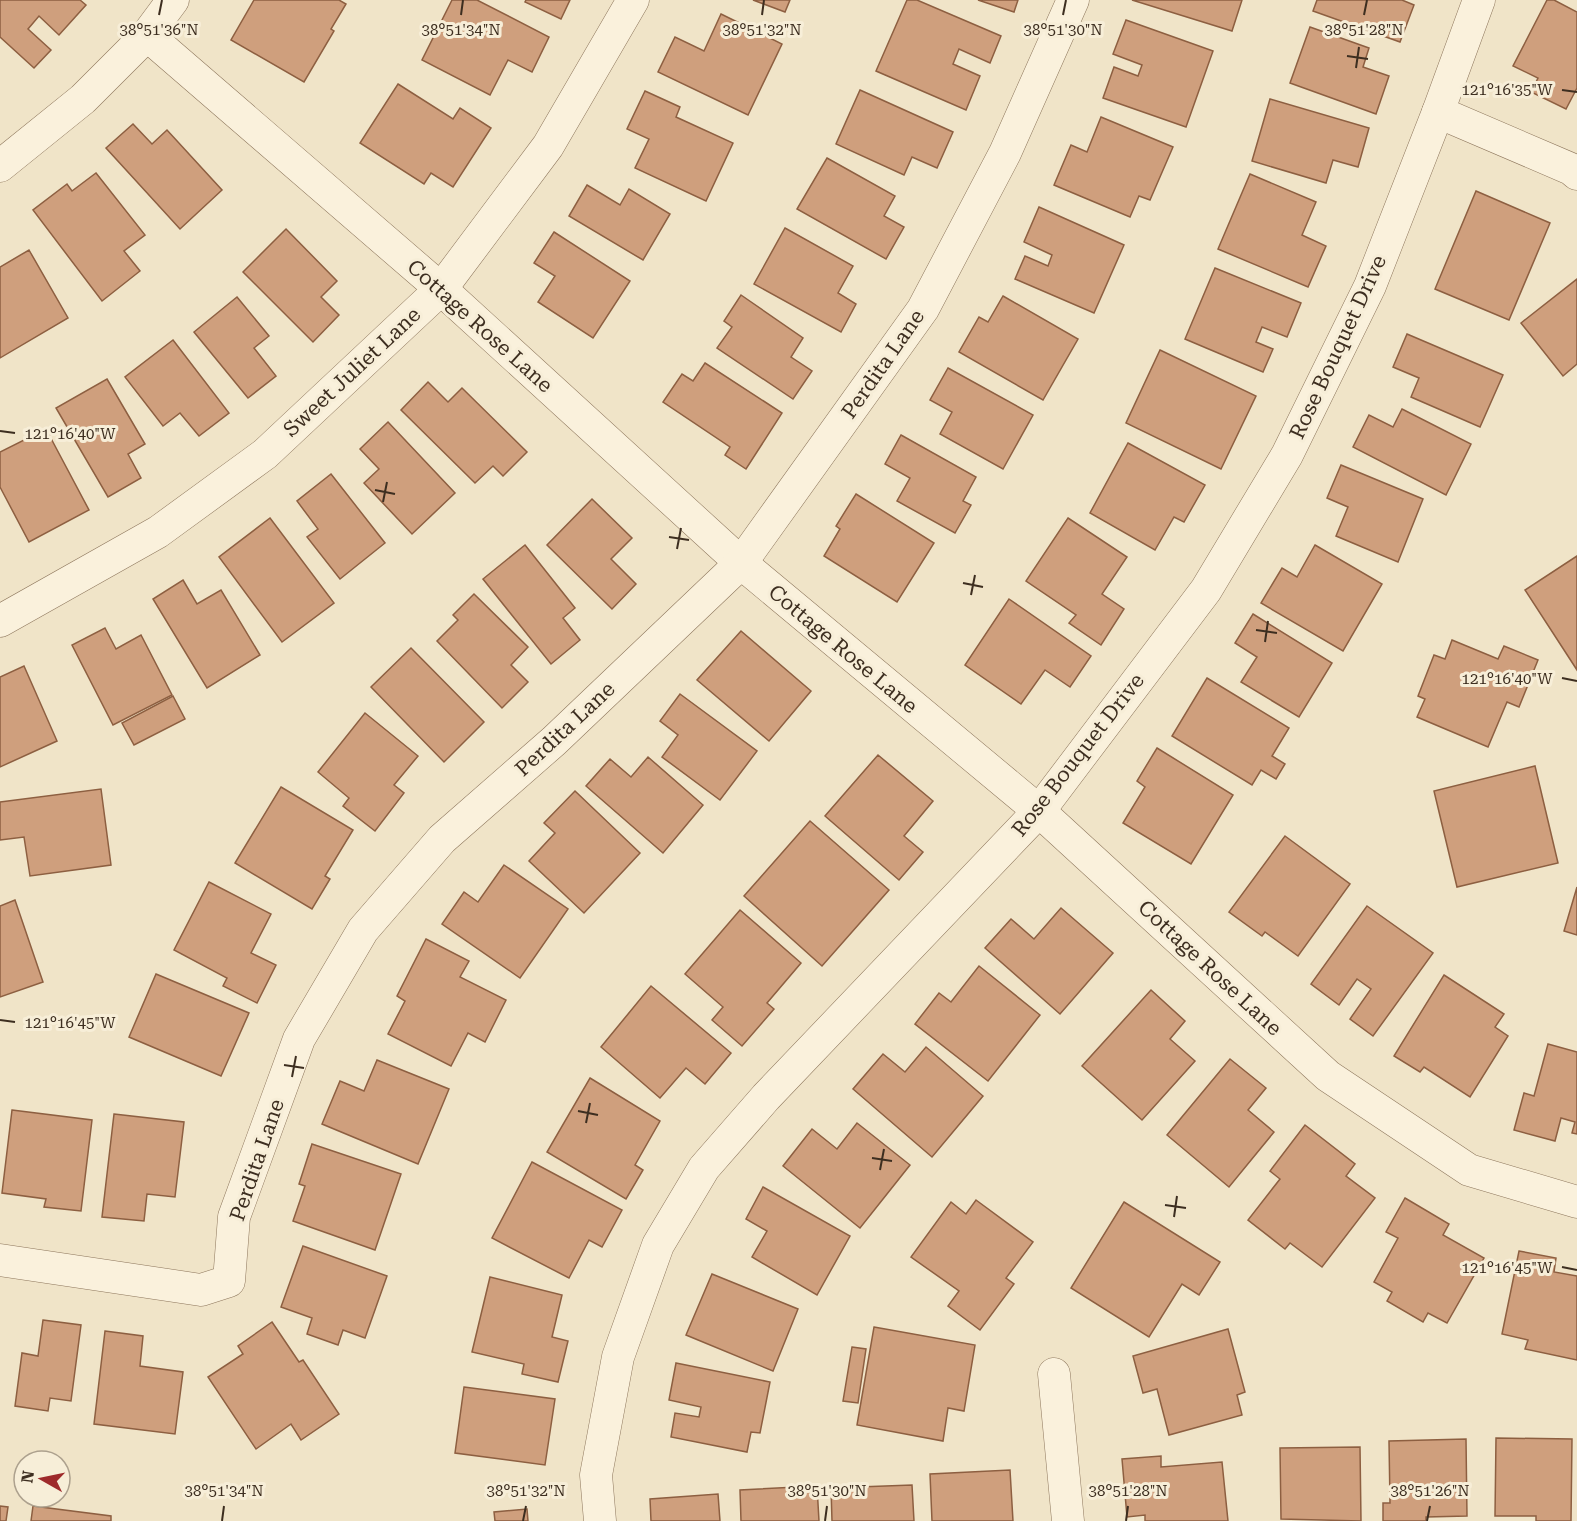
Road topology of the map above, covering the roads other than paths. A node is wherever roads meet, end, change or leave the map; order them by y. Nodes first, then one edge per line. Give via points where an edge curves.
1 (173, 0) edge
2 (633, 0) edge
3 (1073, 0) edge
4 (1479, 0) edge
5 (147, 35) junction
6 (1438, 112) junction
7 (0, 166) edge
8 (1577, 174) edge
9 (441, 289) junction
10 (741, 563) junction
11 (0, 621) edge
12 (1039, 811) junction
13 (1577, 1202) edge
14 (0, 1260) edge
15 (1054, 1374) dead end
16 (600, 1521) edge
17 (1068, 1521) edge

1 - 5 street
2 - 9 street, Sweet Juliet Lane via 548,146
3 - 10 street, Perdita Lane via 1005,153 923,309
4 - 6 street, Rose Bouquet Drive
5 - 7 street via 83,99
5 - 9 street, Cottage Rose Lane
6 - 8 street
6 - 12 street, Rose Bouquet Drive via 1370,286 1287,455 1206,590
9 - 10 street, Cottage Rose Lane
9 - 11 street, Sweet Juliet Lane via 265,454 158,532
10 - 12 street, Cottage Rose Lane
10 - 14 street, Perdita Lane via 554,741 442,839 363,930 299,1040 234,1217 229,1281 201,1290
12 - 13 street, Cottage Rose Lane via 1328,1076 1469,1170
12 - 16 street, Rose Bouquet Drive via 766,1097 705,1168 658,1245 618,1357 596,1475
15 - 17 street

